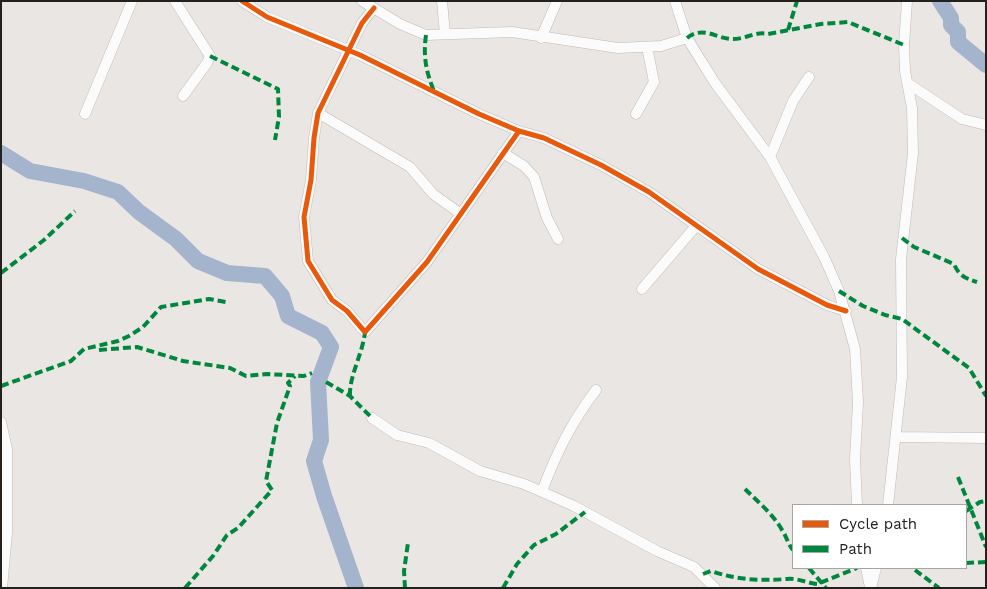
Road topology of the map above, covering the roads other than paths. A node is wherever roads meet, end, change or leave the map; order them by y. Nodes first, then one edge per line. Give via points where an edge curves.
1 (132, 1) edge
2 (175, 1) edge
3 (242, 1) edge
4 (362, 1) edge
5 (442, 1) edge
6 (557, 1) edge
7 (675, 1) edge
8 (907, 1) edge
9 (374, 8) junction
10 (445, 34) junction
11 (541, 38) junction
12 (687, 38) junction
13 (647, 47) junction
14 (348, 51) junction
15 (809, 77) dead end
16 (909, 84) junction
17 (183, 96) dead end
18 (86, 114) dead end
19 (318, 114) junction
20 (636, 114) dead end
21 (986, 125) edge
22 (519, 131) junction
23 (503, 153) junction
24 (770, 157) junction
25 (461, 214) junction
26 (696, 226) junction
27 (558, 239) dead end
28 (642, 289) dead end
29 (846, 311) junction
30 (596, 390) dead end
31 (372, 418) dead end
32 (1, 422) edge
33 (897, 437) junction
34 (986, 438) edge
35 (542, 491) junction
36 (857, 504) edge
37 (888, 504) edge
38 (866, 569) edge
39 (876, 569) edge
40 (2, 588) edge
41 (715, 588) edge
42 (870, 588) edge

1 - 18 street
2 - 17 street via 210,56
3 - 14 street via 266,18
4 - 9 street
5 - 10 street
6 - 11 street
7 - 12 street
8 - 16 street via 904,45
9 - 10 street via 426,36
9 - 14 street via 362,22
10 - 11 street via 512,32
11 - 13 street via 618,48
12 - 13 street
12 - 24 street via 715,84
13 - 20 street via 654,82
14 - 19 street
14 - 22 street
15 - 24 street via 793,101
16 - 21 street via 962,118
16 - 33 street via 913,153 901,259 903,360
19 - 25 street via 410,167 433,194
19 - 25 street via 304,217 308,262 332,300 347,311 365,332 427,262
22 - 23 street
22 - 26 street via 544,138 601,165 649,192
23 - 25 street
23 - 27 street via 524,166 534,177 547,218
24 - 29 street via 824,257
26 - 28 street
26 - 29 street via 758,269 827,305
29 - 36 street via 855,349 858,384
30 - 35 street via 562,442
31 - 35 street via 396,435 429,443 480,471
32 - 40 street via 7,449 7,533
33 - 34 street
33 - 37 street
35 - 41 street via 688,564
38 - 42 street
39 - 42 street

